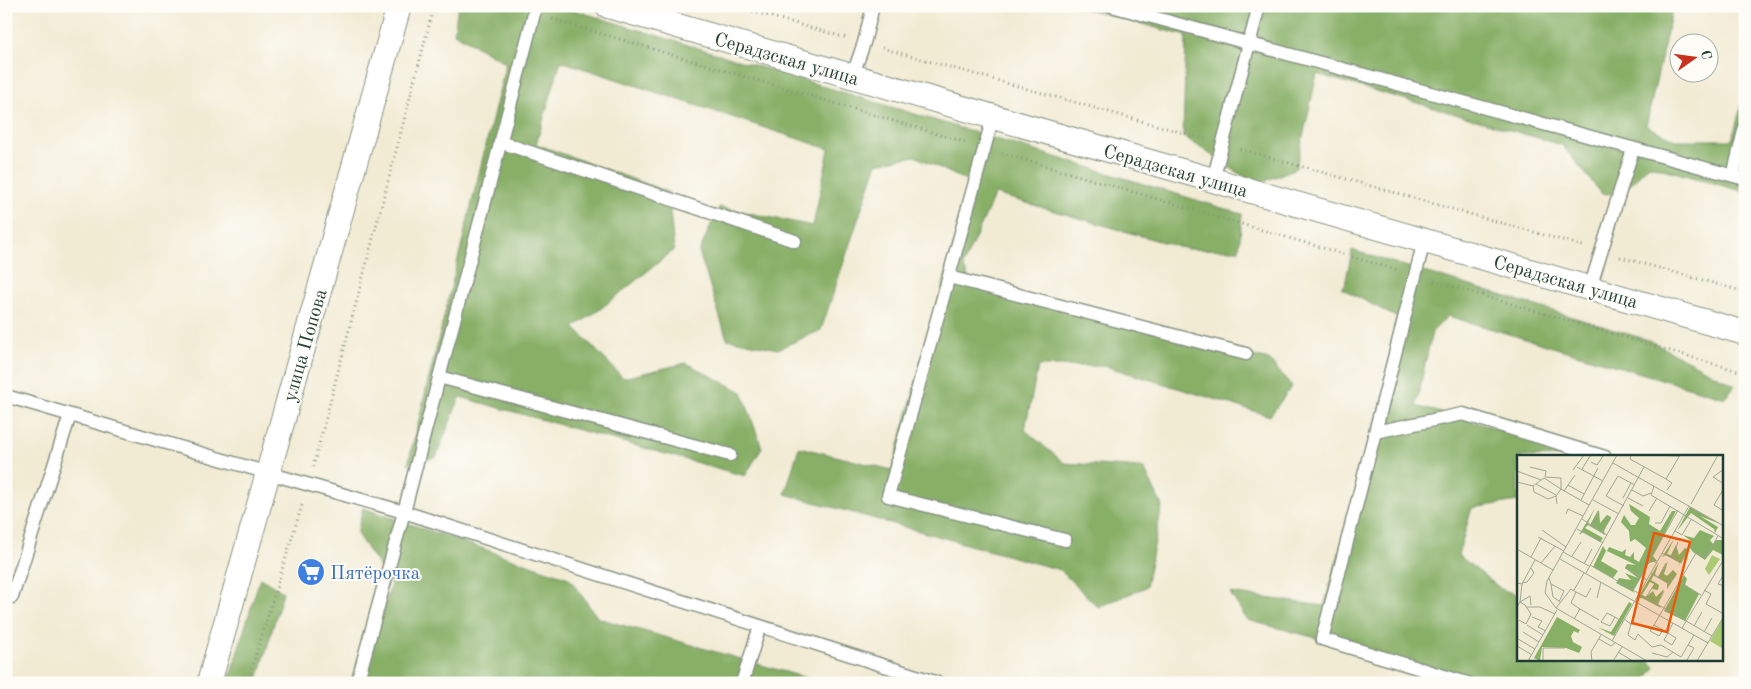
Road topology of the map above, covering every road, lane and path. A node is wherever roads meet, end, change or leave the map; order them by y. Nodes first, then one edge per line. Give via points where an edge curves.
1 (399, 6) edge
2 (434, 6) edge
3 (507, 6) edge
4 (608, 6) edge
5 (873, 6) edge
6 (1112, 6) edge
7 (1259, 6) edge
8 (535, 10) edge
9 (1250, 43) junction
10 (852, 76) junction
11 (993, 117) junction
12 (1745, 127) edge
13 (500, 142) junction
14 (985, 148) junction
15 (1633, 148) junction
16 (1739, 177) edge
17 (1213, 180) junction
18 (795, 241) dead end
19 (1424, 241) junction
20 (1415, 276) junction
21 (949, 277) junction
22 (1590, 288) junction
23 (1745, 333) edge
24 (1246, 354) dead end
25 (1745, 374) edge
26 (439, 377) junction
27 (6, 396) edge
28 (70, 415) junction
29 (1375, 432) junction
30 (730, 455) dead end
31 (1602, 455) edge
32 (268, 474) junction
33 (308, 485) junction
34 (404, 512) junction
35 (1065, 540) dead end
36 (6, 595) edge
37 (760, 626) junction
38 (209, 683) edge
39 (247, 683) edge
40 (357, 683) edge
41 (742, 683) edge
42 (938, 683) edge
43 (1467, 683) edge

1 - 32 street, улица Попова
2 - 33 path
3 - 8 path
4 - 10 street, Серадзская улица
5 - 10 lane
6 - 9 lane
7 - 9 lane
8 - 13 lane
8 - 14 path
9 - 15 lane
9 - 17 lane
10 - 11 street, Серадзская улица
11 - 14 lane
11 - 17 street, Серадзская улица
12 - 16 lane
13 - 18 lane
13 - 26 lane
14 - 20 path
14 - 21 lane
15 - 16 lane
15 - 22 lane
17 - 19 street, Серадзская улица
19 - 20 lane
19 - 22 street, Серадзская улица
20 - 25 path
20 - 29 lane
21 - 24 lane
21 - 35 lane via 888,496
22 - 23 street, Серадзская улица
26 - 30 lane
26 - 34 lane
27 - 28 lane
28 - 32 lane
28 - 36 lane via 12,597
29 - 31 lane via 1463,414
29 - 43 lane via 1322,639
32 - 33 lane
32 - 38 street, улица Попова
33 - 34 lane
33 - 39 path
34 - 37 lane
34 - 40 lane
37 - 41 lane
37 - 42 lane

